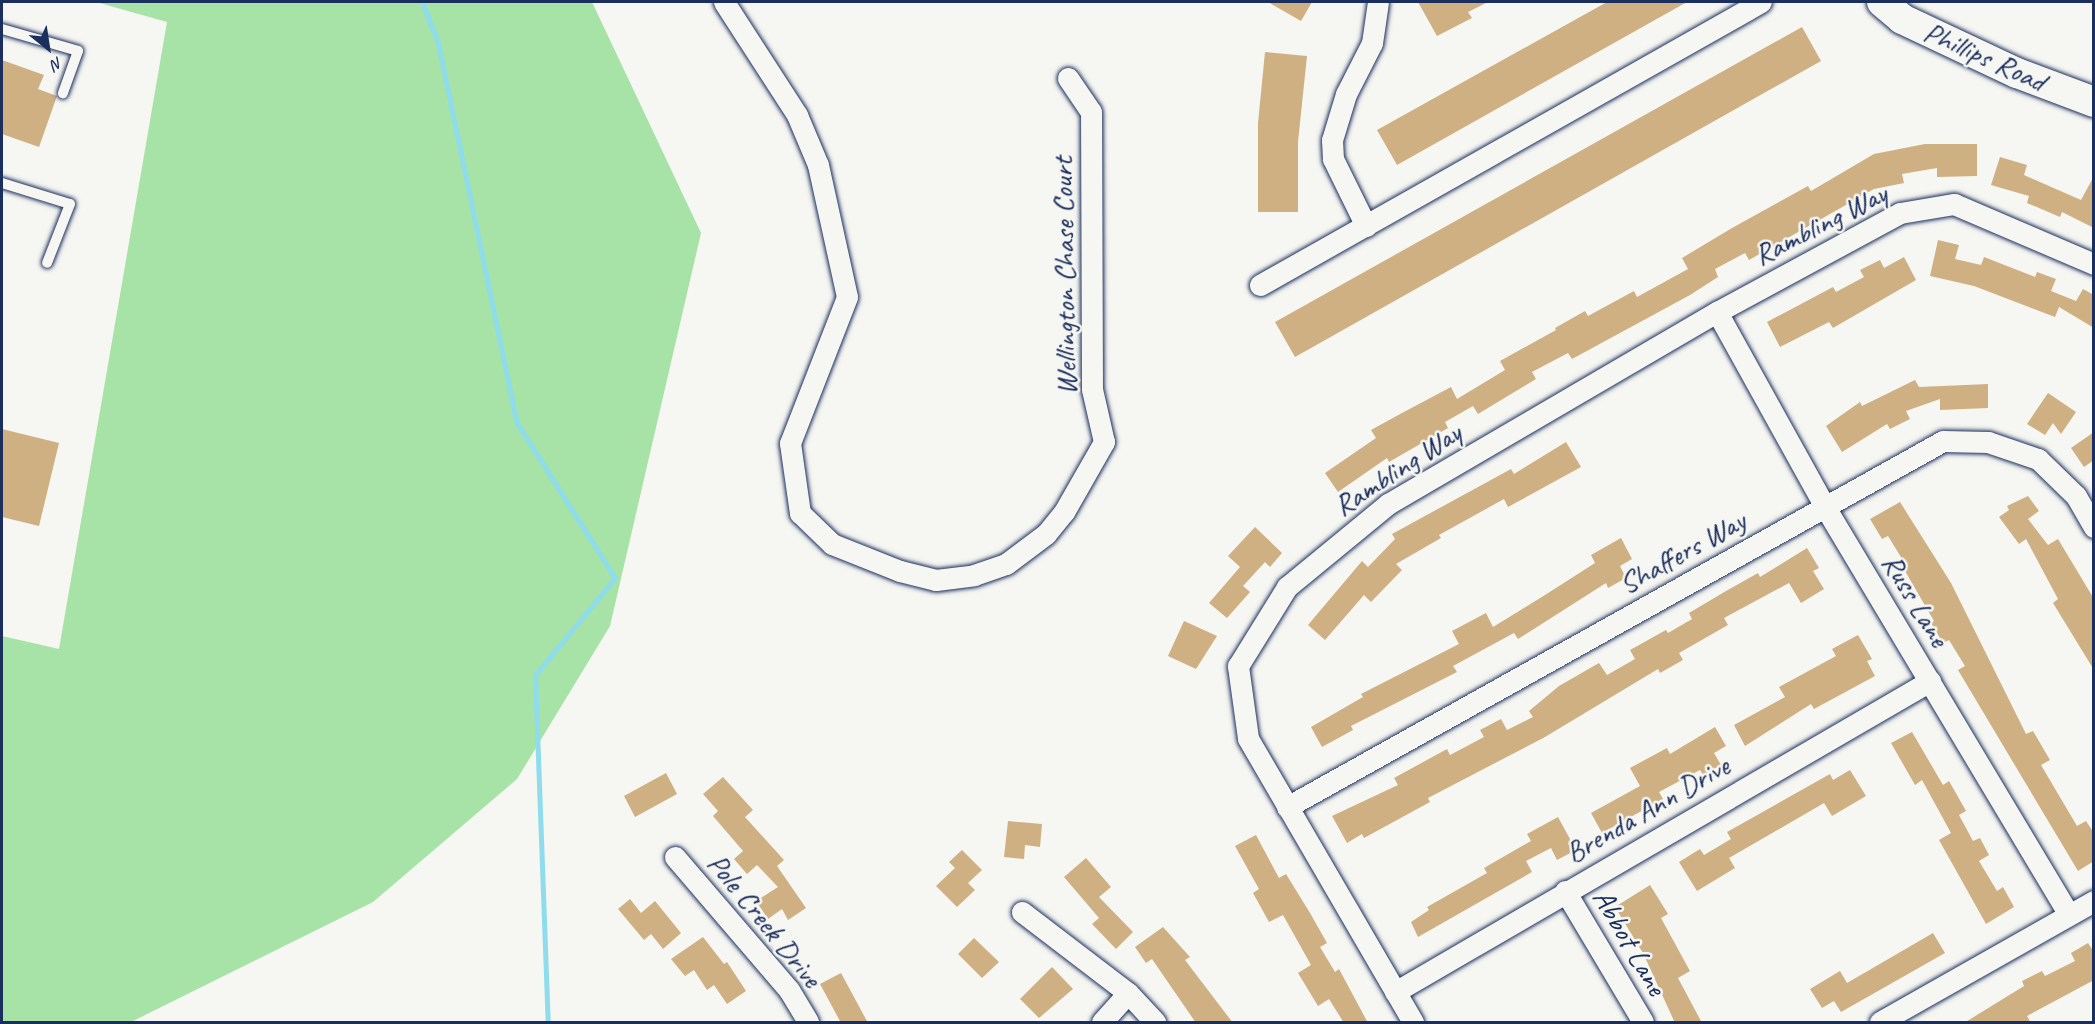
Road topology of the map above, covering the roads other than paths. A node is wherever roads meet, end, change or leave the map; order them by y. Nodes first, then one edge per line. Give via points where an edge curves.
1 (724, 2) edge
2 (1378, 2) edge
3 (1761, 2) edge
4 (1882, 2) edge
5 (2, 29) edge
6 (1068, 78) dead end
7 (63, 93) dead end
8 (2094, 102) edge
9 (2, 183) edge
10 (1365, 226) junction
11 (47, 263) dead end
12 (2094, 264) edge
13 (1260, 285) dead end
14 (1717, 312) junction
15 (1825, 507) junction
16 (2094, 527) edge
17 (1930, 681) junction
18 (1287, 807) junction
19 (675, 857) dead end
20 (1565, 891) junction
21 (2094, 901) edge
22 (1022, 912) dead end
23 (2069, 915) junction
24 (1395, 992) junction
25 (1128, 993) junction
26 (808, 1023) edge
27 (1102, 1023) edge
28 (1155, 1023) edge
29 (1413, 1023) edge
30 (1642, 1023) edge
31 (1880, 1023) edge

1 - 6 street, Wellington Chase Court via 796,115 818,165 847,297 790,443 800,513 832,544 900,572 936,580 974,575 1006,564 1046,534 1064,512 1104,442 1092,389 1091,112
2 - 10 street via 1372,43 1346,94 1332,140 1333,159
3 - 10 street
4 - 8 street, Phillips Road via 1910,23 2017,73
5 - 7 lane via 78,51
9 - 11 lane via 70,204
10 - 13 street
12 - 14 street, Rambling Way via 1954,204 1900,213
14 - 15 street, Russ Lane
14 - 18 street, Rambling Way via 1388,504 1287,587 1238,666 1248,738
15 - 16 street, Shaffers Way via 1943,441 1988,442 2038,459 2076,496
15 - 17 street, Russ Lane
15 - 18 street, Shaffers Way
17 - 20 street, Brenda Ann Drive
17 - 23 street, Russ Lane
18 - 24 street, Rambling Way
19 - 26 street, Pole Creek Drive via 789,990
20 - 24 street, Brenda Ann Drive
20 - 30 street, Abbot Lane
21 - 23 street
22 - 25 street
23 - 31 street
24 - 29 street, Rambling Way
25 - 27 street
25 - 28 street

